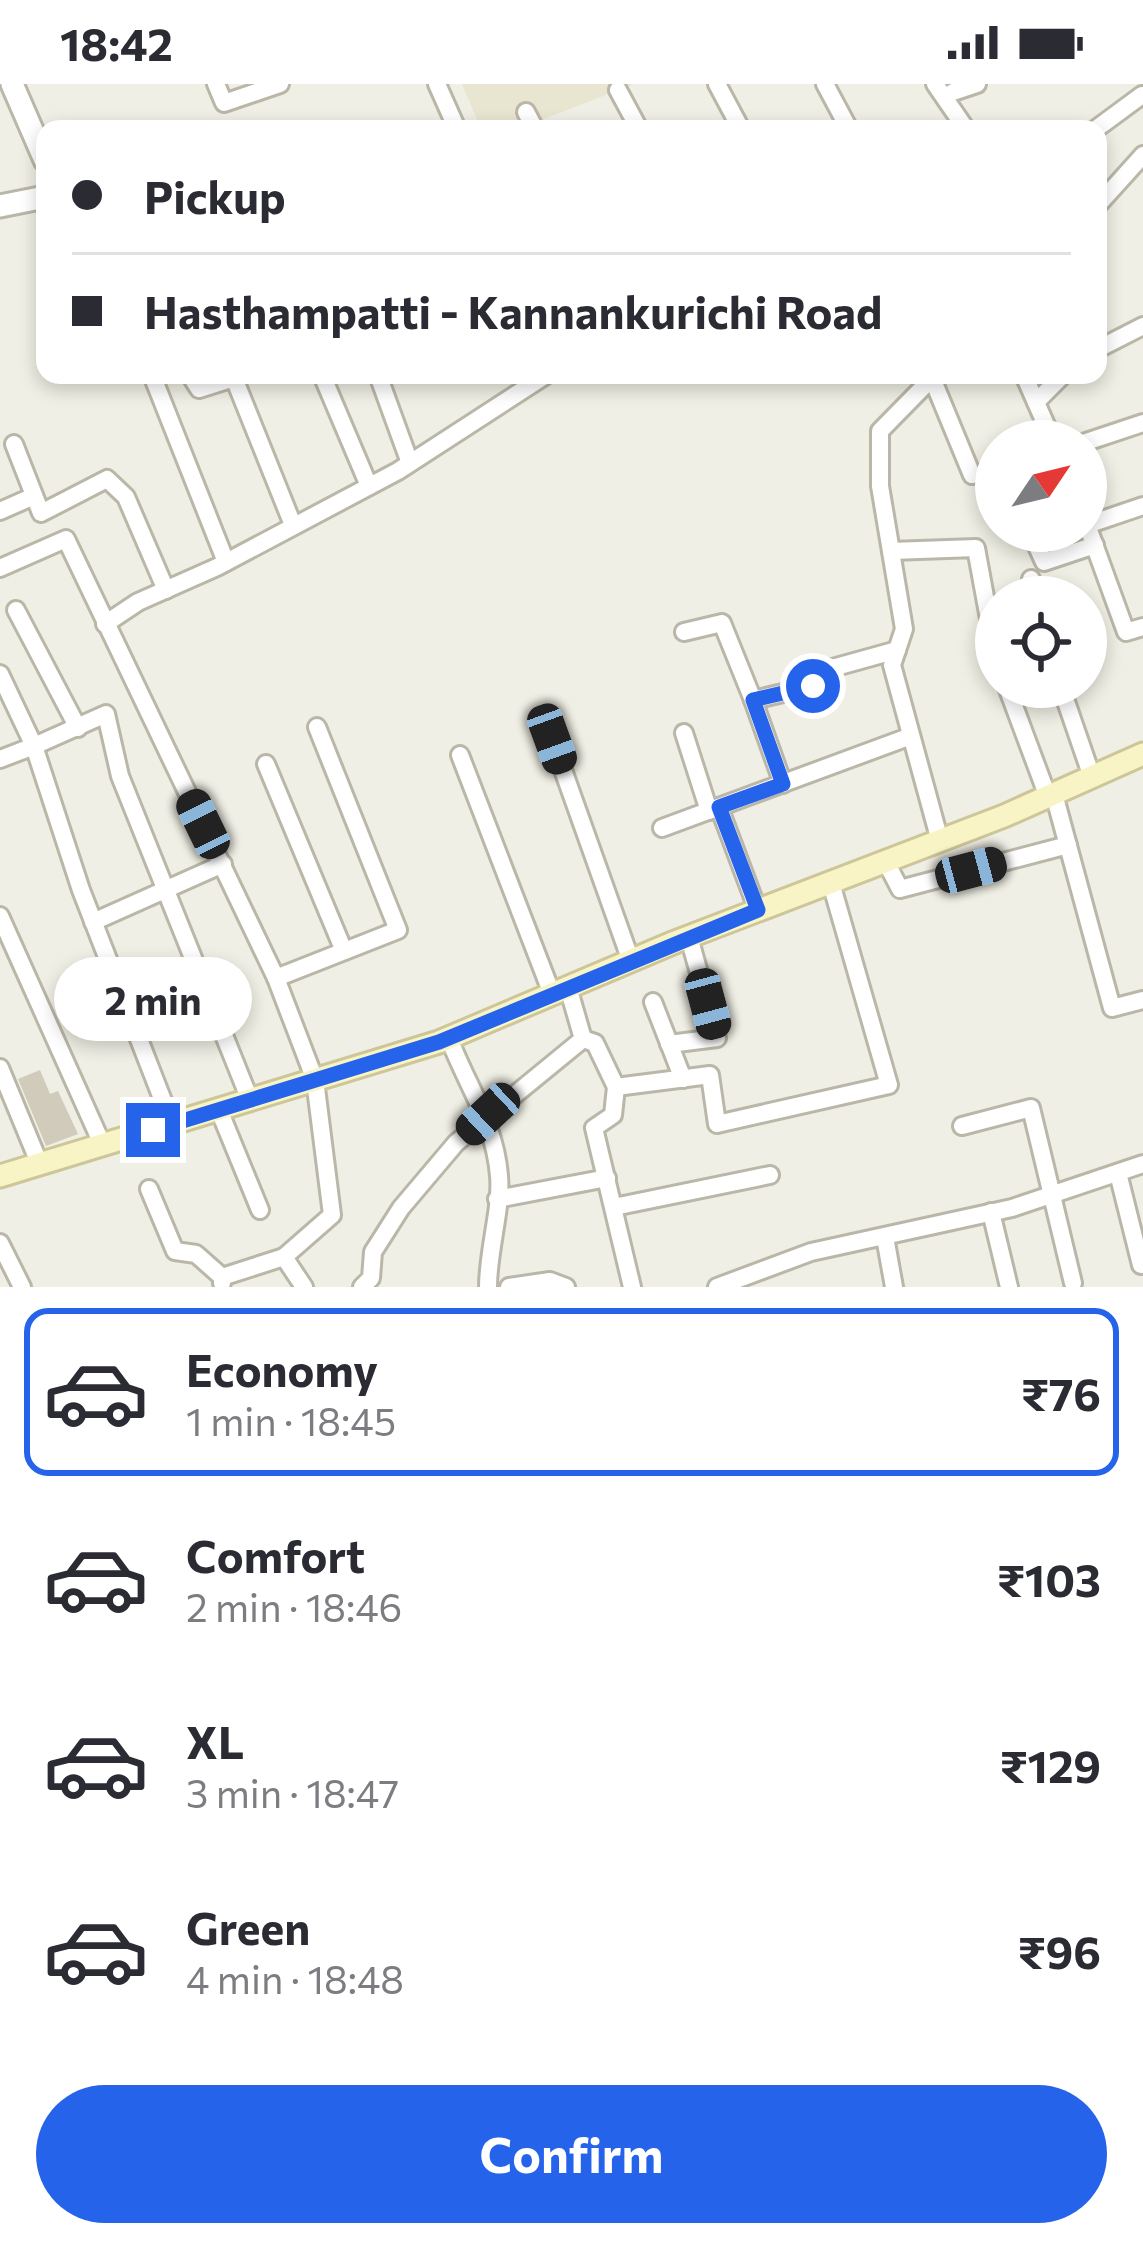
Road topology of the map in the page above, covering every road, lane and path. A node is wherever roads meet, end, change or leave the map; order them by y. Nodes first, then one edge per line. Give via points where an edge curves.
1 (12, 84) edge
2 (216, 84) edge
3 (280, 84) edge
4 (436, 84) edge
5 (717, 84) edge
6 (825, 84) edge
7 (935, 84) edge
8 (977, 84) edge
9 (952, 88) edge
10 (618, 90) dead end
11 (1142, 95) edge
12 (453, 120) edge
13 (634, 120) edge
14 (736, 120) edge
15 (844, 120) edge
16 (959, 120) edge
17 (962, 120) edge
18 (1107, 121) edge
19 (36, 139) edge
20 (1143, 155) edge
21 (1107, 195) edge
22 (36, 199) edge
23 (0, 206) edge
24 (1143, 326) edge
25 (1107, 339) edge
26 (156, 384) edge
27 (241, 384) edge
28 (326, 384) edge
29 (381, 384) edge
30 (532, 384) edge
31 (926, 384) edge
32 (937, 384) edge
33 (1028, 384) edge
34 (1054, 384) edge
35 (1036, 402) junction
36 (1044, 420) edge
37 (1143, 423) edge
38 (1107, 435) edge
39 (14, 444) dead end
40 (410, 463) junction
41 (972, 476) dead end
42 (369, 485) junction
43 (34, 496) junction
44 (1143, 506) edge
45 (0, 511) edge
46 (1107, 518) edge
47 (292, 525) junction
48 (891, 551) junction
49 (1039, 552) edge
50 (1074, 552) edge
51 (1097, 552) edge
52 (226, 562) junction
53 (0, 568) edge
54 (981, 576) edge
55 (166, 590) junction
56 (16, 610) dead end
57 (105, 624) junction
58 (1143, 627) edge
59 (684, 632) dead end
60 (897, 650) junction
61 (0, 674) edge
62 (753, 700) junction
63 (1015, 708) edge
64 (1068, 708) edge
65 (317, 727) dead end
66 (79, 728) junction
67 (684, 733) dead end
68 (911, 736) junction
69 (552, 739) dead end
70 (34, 746) junction
71 (460, 754) dead end
72 (1143, 754) edge
73 (0, 759) edge
74 (266, 764) dead end
75 (1092, 777) junction
76 (783, 784) junction
77 (1051, 796) junction
78 (714, 809) junction
79 (662, 828) dead end
80 (940, 841) junction
81 (1068, 845) junction
82 (886, 862) junction
83 (223, 864) junction
84 (831, 883) junction
85 (166, 890) junction
86 (758, 910) junction
87 (0, 916) edge
88 (93, 922) junction
89 (689, 937) junction
90 (344, 951) junction
91 (631, 961) junction
92 (276, 978) junction
93 (560, 991) junction
94 (653, 1002) dead end
95 (1141, 1008) edge
96 (448, 1038) junction
97 (583, 1039) junction
98 (669, 1044) junction
99 (0, 1068) edge
100 (683, 1078) junction
101 (315, 1080) junction
102 (616, 1087) junction
103 (250, 1100) junction
104 (219, 1110) junction
105 (488, 1114) junction
106 (172, 1124) junction
107 (962, 1126) dead end
108 (103, 1146) junction
109 (1143, 1164) edge
110 (40, 1165) junction
111 (1118, 1173) junction
112 (770, 1175) dead end
113 (0, 1176) edge
114 (607, 1178) junction
115 (149, 1189) dead end
116 (1051, 1195) junction
117 (497, 1199) junction
118 (614, 1207) junction
119 (260, 1210) dead end
120 (991, 1212) junction
121 (885, 1237) junction
122 (0, 1243) edge
123 (284, 1257) junction
124 (1141, 1265) edge
125 (222, 1282) edge
126 (1073, 1283) dead end
127 (370, 1284) edge
128 (22, 1287) edge
129 (304, 1287) edge
130 (488, 1287) edge
131 (509, 1287) edge
132 (566, 1287) edge
133 (632, 1287) edge
134 (717, 1287) edge
135 (894, 1287) edge
136 (1009, 1287) edge

1 - 19 street
2 - 3 street via 224,103
4 - 12 street
5 - 14 street
6 - 15 street
7 - 16 street
8 - 9 street
9 - 17 street
10 - 13 street
11 - 18 street
20 - 21 street
22 - 23 street
24 - 25 street
26 - 52 street
27 - 47 street
28 - 42 street
29 - 40 street
30 - 40 street
31 - 48 street via 880,431
32 - 41 street
33 - 35 street
34 - 35 street
35 - 36 street
37 - 38 street
39 - 43 street
40 - 42 street
42 - 47 street
43 - 45 street
43 - 55 street via 41,513 107,479 126,497
44 - 46 street
47 - 52 street
48 - 54 street via 976,548
48 - 60 street via 904,628
49 - 50 street via 1044,562
51 - 58 street via 1126,632
52 - 55 street
53 - 57 street via 66,539
55 - 57 street
56 - 66 street
57 - 83 street
59 - 62 street via 722,623
60 - 62 street via 826,670 813,686
60 - 68 street via 892,665
61 - 70 street
62 - 76 street
63 - 77 street
64 - 75 street
65 - 90 street via 398,930
66 - 70 street
66 - 85 street via 106,714 120,776
67 - 78 street
68 - 76 street
68 - 80 street
69 - 91 street
70 - 73 street
70 - 88 street
71 - 93 street
72 - 75 main road
74 - 90 street
75 - 77 main road
76 - 78 street
77 - 80 main road
77 - 81 street
78 - 79 street
78 - 86 street
80 - 82 main road
81 - 82 street via 900,889
81 - 95 street via 1112,1008
82 - 84 main road
83 - 85 street
83 - 92 street
84 - 86 main road
84 - 100 street via 889,1085 717,1124 710,1076
85 - 88 street
85 - 103 street
86 - 89 main road
87 - 108 street
88 - 106 street
89 - 91 main road
89 - 98 street via 717,1038
90 - 92 street
91 - 93 main road
92 - 101 street
93 - 96 main road
93 - 97 street
94 - 98 street
96 - 101 main road
96 - 105 street
97 - 102 street via 595,1043
97 - 105 street
98 - 100 street
99 - 110 street
100 - 102 street
101 - 103 main road
101 - 123 street via 332,1214
102 - 114 street via 613,1115 594,1128
103 - 104 main road
104 - 106 main road
104 - 119 street
105 - 117 street
105 - 127 street via 400,1208 373,1252
106 - 108 main road
107 - 116 street via 1031,1108
108 - 110 main road
109 - 111 street
110 - 113 main road
111 - 116 street
111 - 124 street
112 - 118 street
114 - 117 street
114 - 118 street
115 - 125 street via 175,1251 196,1254
116 - 120 street
116 - 126 street
117 - 130 street
118 - 133 street
120 - 121 street
120 - 136 street
121 - 134 street via 812,1252
121 - 135 street
122 - 128 street
123 - 125 street
123 - 129 street
131 - 132 street via 550,1280

